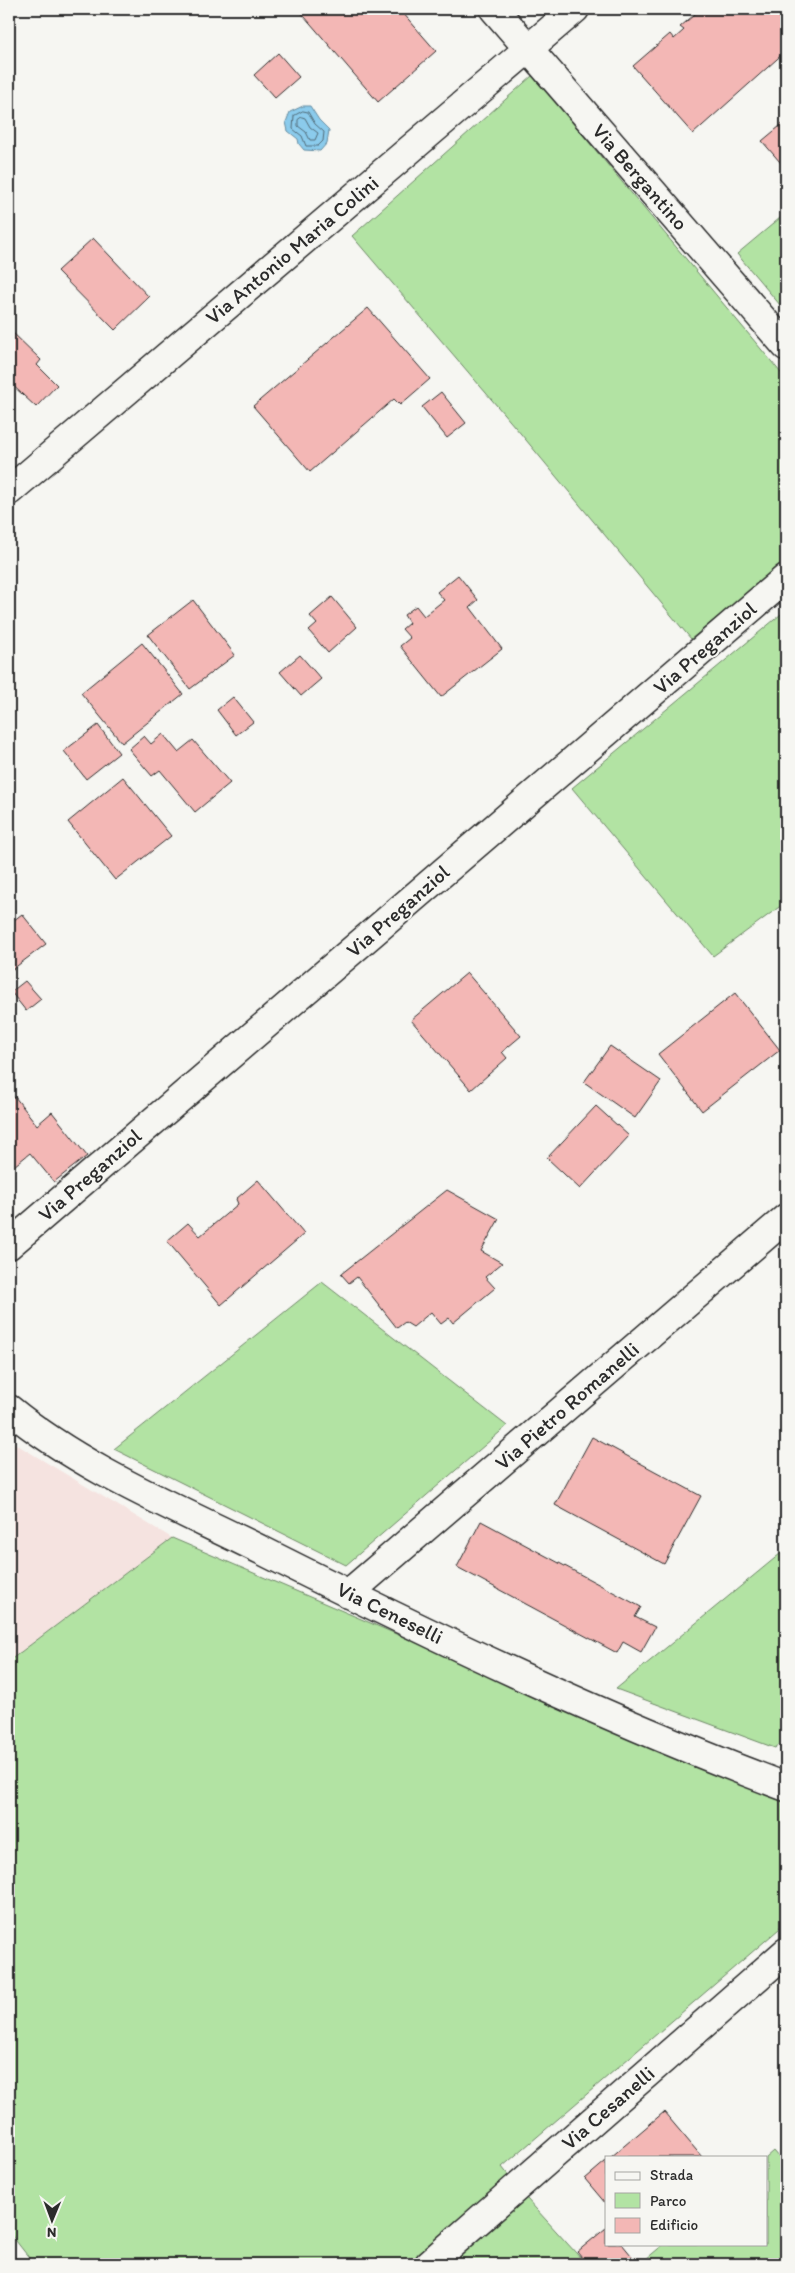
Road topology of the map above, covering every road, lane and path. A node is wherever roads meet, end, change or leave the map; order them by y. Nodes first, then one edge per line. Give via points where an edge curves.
1 (494, 9) edge
2 (575, 9) edge
3 (528, 49) junction
4 (786, 346) edge
5 (9, 491) edge
6 (786, 578) edge
7 (786, 1218) edge
8 (9, 1245) edge
9 (9, 1408) edge
10 (348, 1594) junction
11 (786, 1788) edge
12 (786, 1952) edge
13 (429, 2264) edge

1 - 3 street, Via Bergantino
2 - 3 street, Via Antonio Maria Colini
3 - 4 street, Via Bergantino
3 - 5 street, Via Antonio Maria Colini
6 - 8 street, Via Preganziol
7 - 10 street, Via Pietro Romanelli
9 - 10 street, Via Ceneselli via 60,1446 108,1473
10 - 11 street, Via Ceneselli via 564,1697
12 - 13 street, Via Cesanelli

